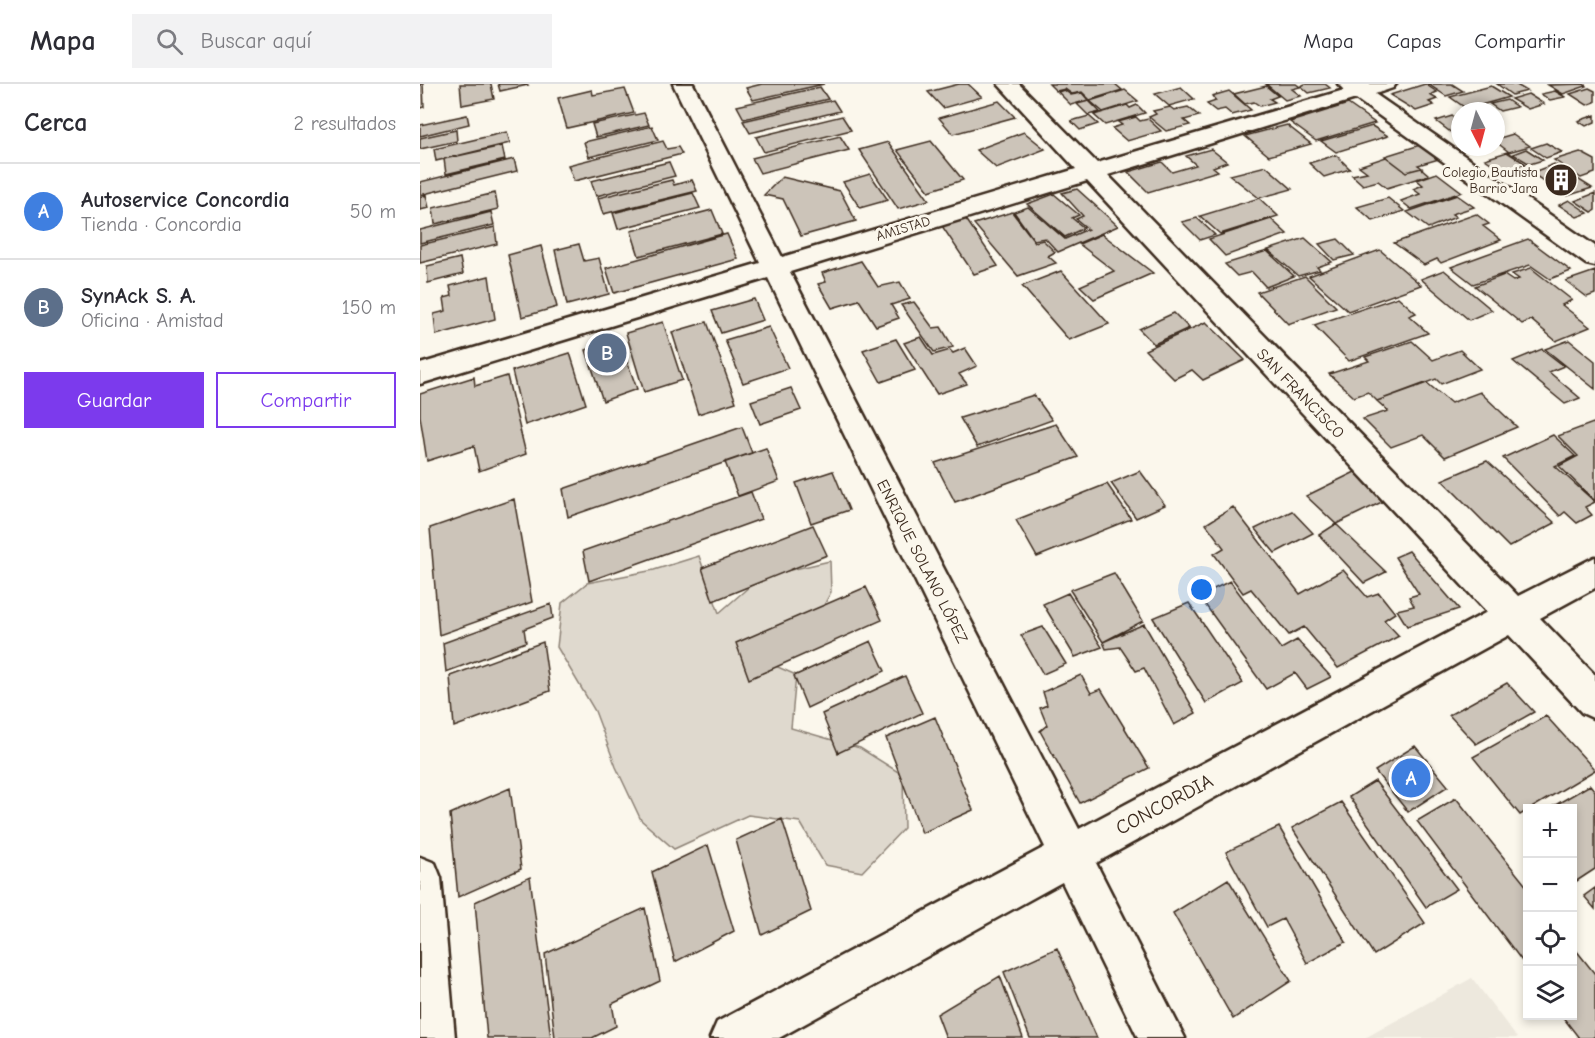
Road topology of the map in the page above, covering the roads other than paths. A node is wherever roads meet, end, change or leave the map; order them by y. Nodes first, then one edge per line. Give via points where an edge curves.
1 (683, 84) edge
2 (1008, 84) edge
3 (1386, 84) edge
4 (1353, 88) edge
5 (1090, 172) junction
6 (1595, 258) edge
7 (774, 266) junction
8 (420, 374) edge
9 (1595, 571) edge
10 (1514, 615) junction
11 (1595, 701) edge
12 (1070, 855) junction
13 (420, 878) edge
14 (432, 1038) edge
15 (733, 1038) edge
16 (1162, 1038) edge

1 - 7 street, ENRIQUE SOLANO LÓPEZ
2 - 5 street, SAN FRANCISCO
3 - 4 street, AMISTAD
4 - 5 street, AMISTAD
4 - 6 street
5 - 7 street, AMISTAD
5 - 10 street, SAN FRANCISCO
7 - 8 street, AMISTAD
7 - 12 street, ENRIQUE SOLANO LÓPEZ
9 - 10 street, CONCORDIA
10 - 11 street, SAN FRANCISCO
10 - 12 street, CONCORDIA
12 - 15 street, CONCORDIA
12 - 16 street, ENRIQUE SOLANO LÓPEZ
13 - 14 street

